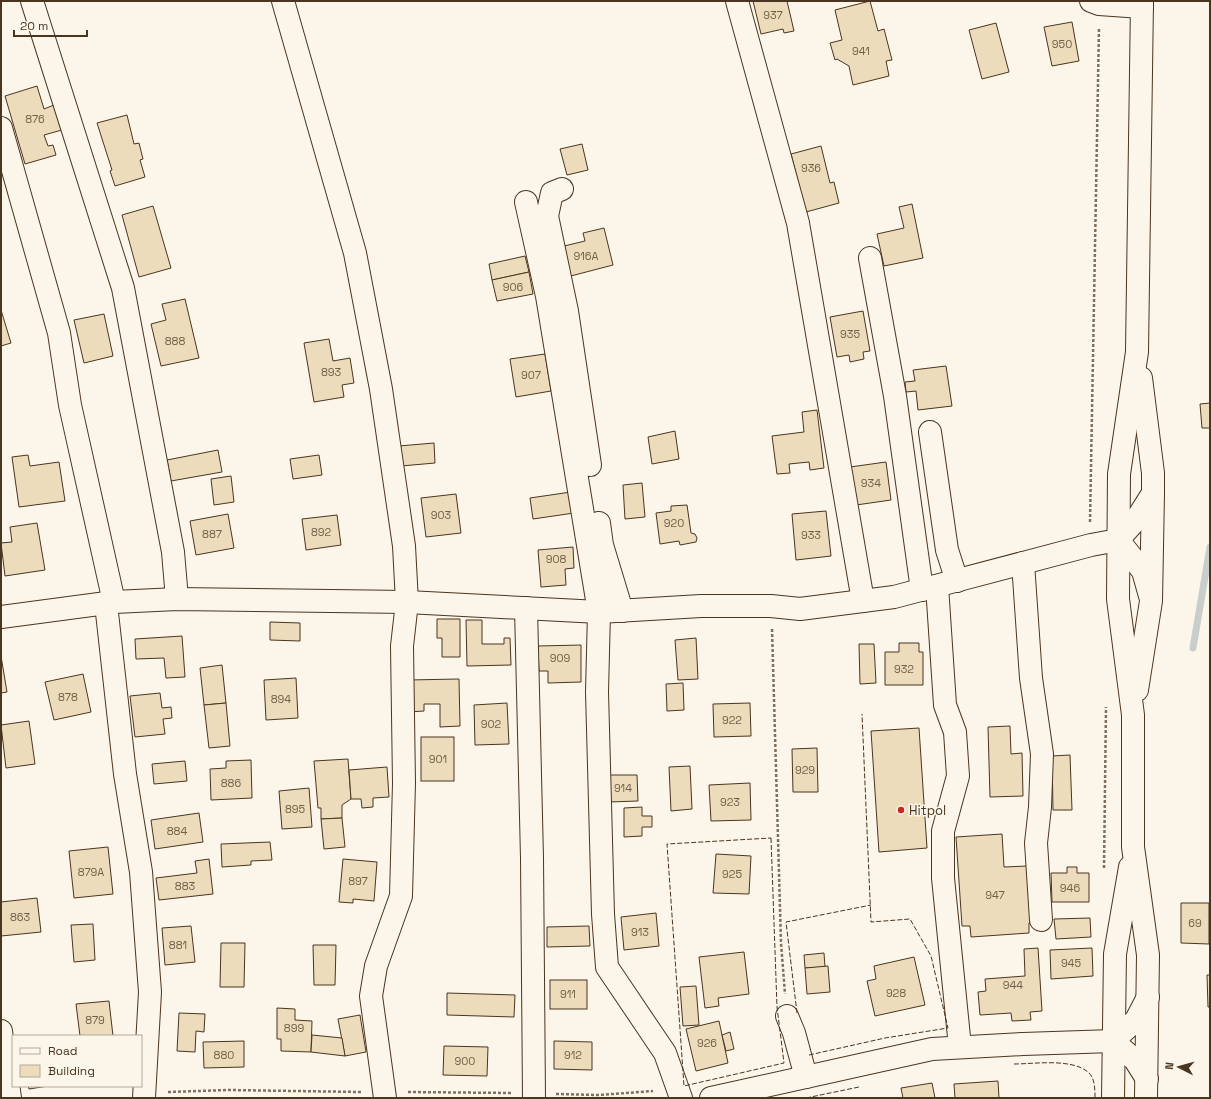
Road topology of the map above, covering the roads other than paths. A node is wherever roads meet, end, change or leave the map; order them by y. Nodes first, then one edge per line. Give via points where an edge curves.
1 (32, 1) edge
2 (283, 1) edge
3 (737, 1) edge
4 (1095, 3) edge
5 (1142, 4) edge
6 (1, 128) edge
7 (562, 189) dead end
8 (526, 202) dead end
9 (870, 258) dead end
10 (1137, 352) junction
11 (930, 432) dead end
12 (1153, 493) junction
13 (1118, 540) junction
14 (1023, 563) junction
15 (939, 585) junction
16 (177, 599) junction
17 (863, 601) junction
18 (1151, 601) junction
19 (407, 602) junction
20 (110, 603) junction
21 (526, 608) junction
22 (622, 610) junction
23 (598, 612) junction
24 (1, 617) edge
25 (1133, 715) junction
26 (1133, 847) junction
27 (1041, 920) dead end
28 (1148, 997) junction
29 (787, 1016) road end
30 (1, 1032) edge
31 (1113, 1041) junction
32 (960, 1047) junction
33 (806, 1077) junction
34 (1147, 1088) edge
35 (384, 1095) edge
36 (144, 1096) edge
37 (10, 1098) edge
38 (534, 1098) edge
39 (681, 1098) edge
40 (711, 1098) edge
41 (1113, 1098) edge

1 - 16 street via 123,288 173,552
2 - 19 street via 355,253 382,396 404,546
3 - 17 street via 798,223
4 - 5 street
5 - 10 street
6 - 20 street via 59,333 70,405
7 - 22 street via 552,193 547,216 567,311 602,545
8 - 23 street via 547,296
9 - 15 street via 895,396
10 - 12 street via 1153,473
10 - 13 street via 1119,474
11 - 15 street via 947,550
12 - 13 street via 1136,520
12 - 18 street
13 - 14 street
13 - 18 street via 1143,571
13 - 25 street via 1118,599
14 - 15 street
14 - 27 street via 1031,678 1042,754 1036,843
15 - 17 street via 894,597
15 - 32 street via 945,704 955,732 958,776 943,831 942,878
16 - 19 street
16 - 20 street
17 - 22 street via 800,609 771,606 702,606
18 - 25 street
19 - 21 street
19 - 35 street via 402,646 404,783 401,896 376,966 371,996
20 - 24 street
20 - 36 street via 125,774 141,872 150,992
21 - 23 street
21 - 38 street
22 - 23 street
23 - 39 street via 603,914 607,967 665,1053
25 - 26 street
26 - 28 street via 1148,955
26 - 31 street via 1115,954
28 - 31 street via 1136,1020
28 - 34 street
29 - 33 street
30 - 37 street
31 - 32 street
31 - 34 street via 1135,1060
31 - 41 street
32 - 33 street via 932,1050
33 - 40 street

